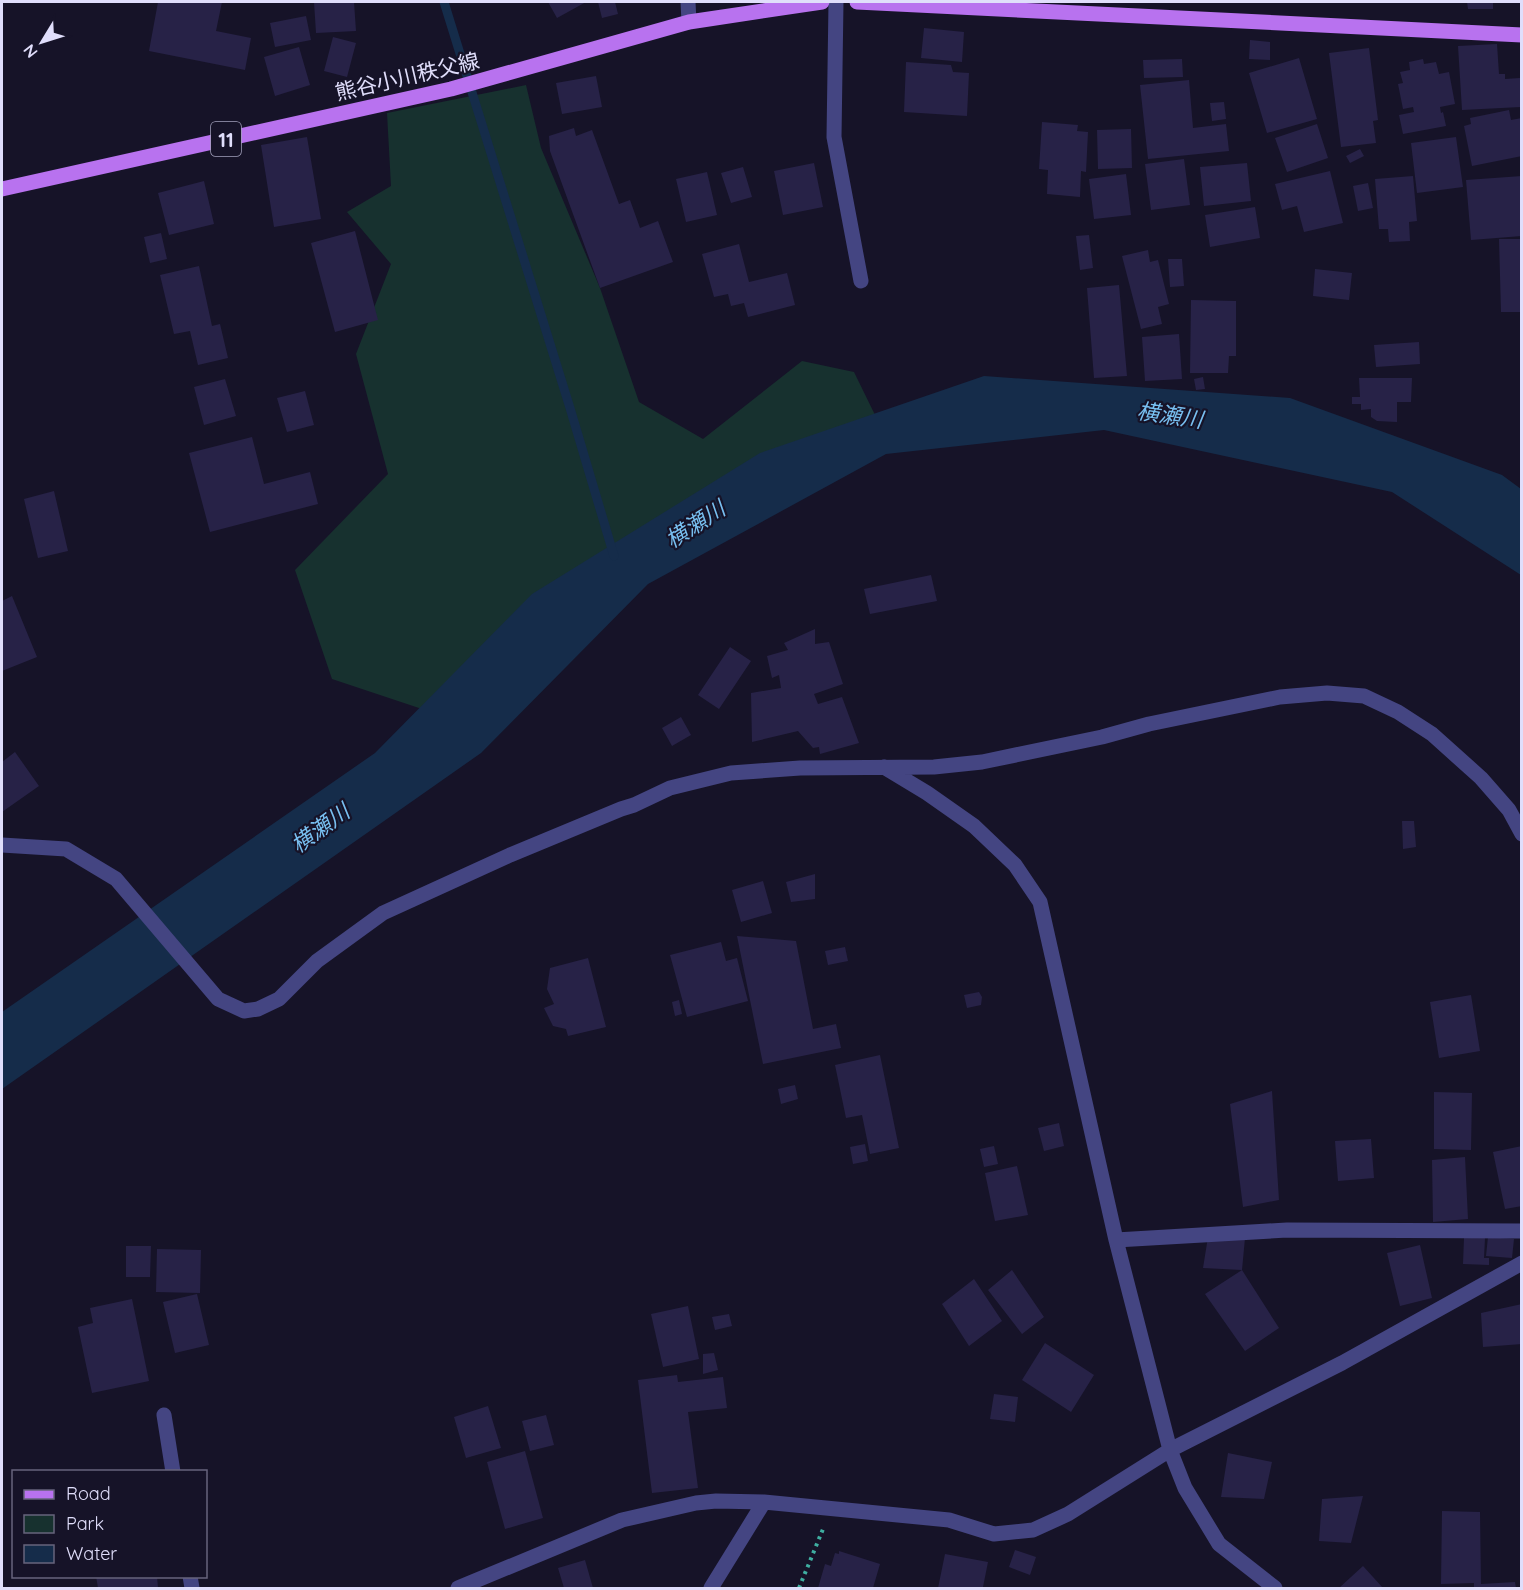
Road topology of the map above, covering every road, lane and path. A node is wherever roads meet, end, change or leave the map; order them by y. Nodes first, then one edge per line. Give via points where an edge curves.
1 (688, 2) edge
2 (822, 2) edge
3 (836, 2) edge
4 (857, 2) edge
5 (689, 22) junction
6 (1521, 35) edge
7 (2, 189) edge
8 (861, 281) dead end
9 (884, 767) junction
10 (1521, 834) edge
11 (2, 845) edge
12 (1521, 1231) edge
13 (1116, 1240) junction
14 (1521, 1263) edge
15 (164, 1415) dead end
16 (1170, 1450) junction
17 (173, 1470) edge
18 (764, 1502) junction
19 (831, 1509) junction
20 (458, 1588) edge
21 (711, 1588) edge
22 (799, 1588) edge
23 (1275, 1588) edge

1 - 5 street
2 - 5 main road, 熊谷小川秩父線 / 11
3 - 8 street via 834,137
4 - 6 main road
5 - 7 main road, 熊谷小川秩父線 / 11 via 451,89
9 - 10 street via 982,762 1280,697 1327,693 1364,696 1432,734 1481,778 1509,810
9 - 11 street via 731,773 670,788 383,913 317,961 279,999 244,1011 218,999 116,879 66,849
9 - 13 street via 974,826 1015,865 1040,903
12 - 13 street via 1287,1230
13 - 16 street
14 - 16 street via 1342,1363
15 - 17 street
16 - 19 street via 1068,1514 1033,1530 994,1534 949,1520
16 - 23 street via 1185,1488 1219,1544
18 - 19 street
18 - 20 street via 696,1503 622,1520
18 - 21 street
19 - 22 path

